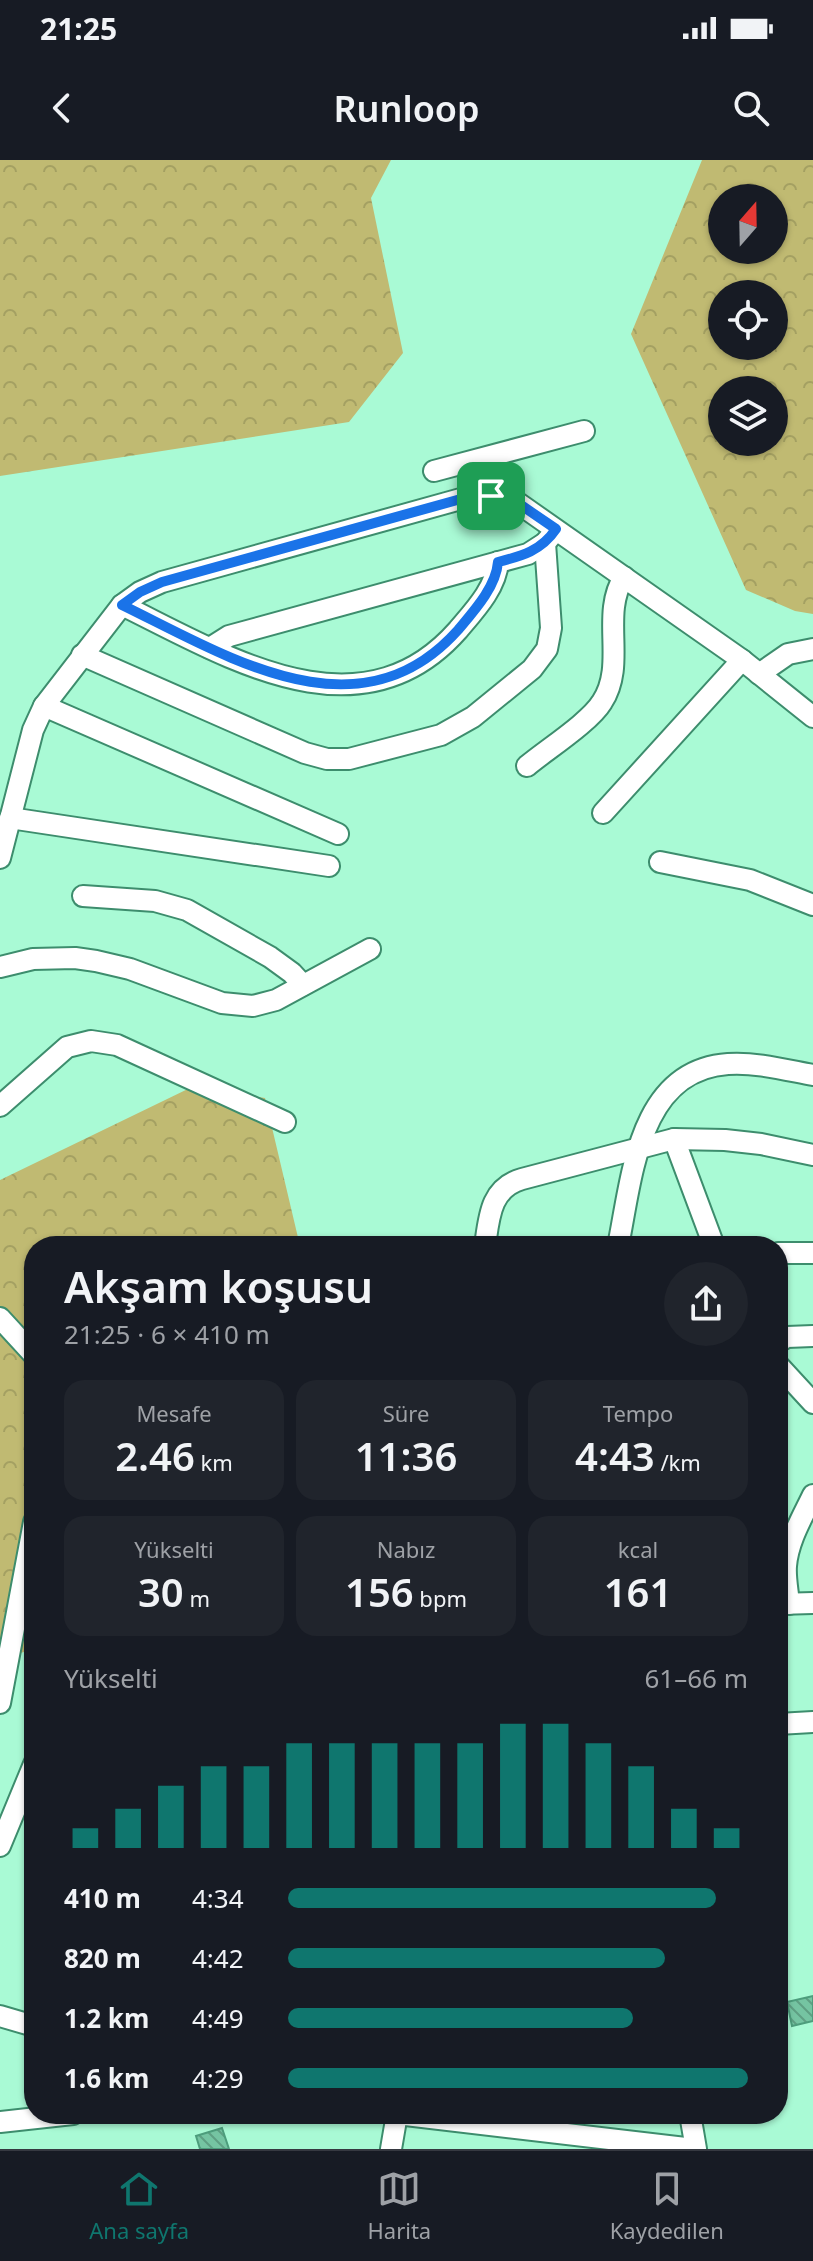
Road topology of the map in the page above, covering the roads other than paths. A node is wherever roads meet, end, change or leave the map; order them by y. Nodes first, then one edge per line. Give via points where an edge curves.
1 (584, 431) dead end
2 (481, 458) junction
3 (434, 471) dead end
4 (480, 496) junction
5 (550, 536) junction
6 (498, 562) junction
7 (624, 577) junction
8 (122, 605) junction
9 (210, 648) junction
10 (813, 649) edge
11 (82, 655) junction
12 (742, 660) junction
13 (759, 674) junction
14 (44, 706) junction
15 (813, 717) edge
16 (527, 766) dead end
17 (603, 813) dead end
18 (10, 818) junction
19 (338, 834) dead end
20 (0, 858) edge
21 (660, 862) dead end
22 (329, 866) dead end
23 (83, 896) dead end
24 (809, 896) edge
25 (370, 949) dead end
26 (0, 967) edge
27 (303, 985) junction
28 (813, 1075) edge
29 (0, 1106) edge
30 (285, 1122) dead end
31 (674, 1139) junction
32 (639, 1148) junction
33 (813, 1155) edge
34 (487, 1236) edge
35 (620, 1236) edge
36 (710, 1236) edge
37 (788, 1253) edge
38 (813, 1253) edge
39 (0, 1318) edge
40 (813, 1336) edge
41 (788, 1337) edge
42 (24, 1344) edge
43 (788, 1376) edge
44 (813, 1403) edge
45 (813, 1495) edge
46 (788, 1553) edge
47 (24, 1575) edge
48 (813, 1603) edge
49 (788, 1604) edge
50 (0, 1703) edge
51 (813, 1722) edge
52 (788, 1723) edge
53 (24, 1788) edge
54 (0, 1846) edge
55 (0, 2016) edge
56 (24, 2022) edge
57 (24, 2119) edge
58 (0, 2122) edge
59 (395, 2124) edge
60 (482, 2124) edge
61 (691, 2124) edge
62 (391, 2149) edge
63 (695, 2149) edge

1 - 2 street
2 - 3 street
2 - 4 street
4 - 5 street via 518,503
4 - 8 street via 162,582
5 - 6 street via 528,554
5 - 7 street
5 - 11 street via 551,628 538,663 460,725 360,757 327,759 305,753
6 - 9 street via 229,636
6 - 9 street via 494,581 450,638 412,666 382,678 346,685 311,683 281,677
7 - 12 street
7 - 16 street via 614,605 614,664 608,692 596,711
8 - 9 street
8 - 11 street
10 - 13 street via 788,654
11 - 14 street
12 - 13 street
12 - 17 street
13 - 15 street
14 - 18 street
14 - 19 street
18 - 20 street
18 - 22 street
21 - 24 street
23 - 27 street via 155,901 187,910 270,957
25 - 27 street
26 - 27 street via 33,959 96,961 243,1007 264,1004
28 - 32 street via 740,1063 692,1073 659,1103
29 - 30 street via 67,1047 100,1041
31 - 32 street
31 - 33 street via 761,1144
31 - 36 street
32 - 34 street via 506,1186 493,1203
32 - 35 street
37 - 38 street
39 - 42 street
40 - 41 street
43 - 44 street
45 - 46 street
47 - 50 street
48 - 49 street
51 - 52 street
53 - 54 street
55 - 56 street
57 - 58 street
59 - 62 street
60 - 63 street
61 - 63 street

